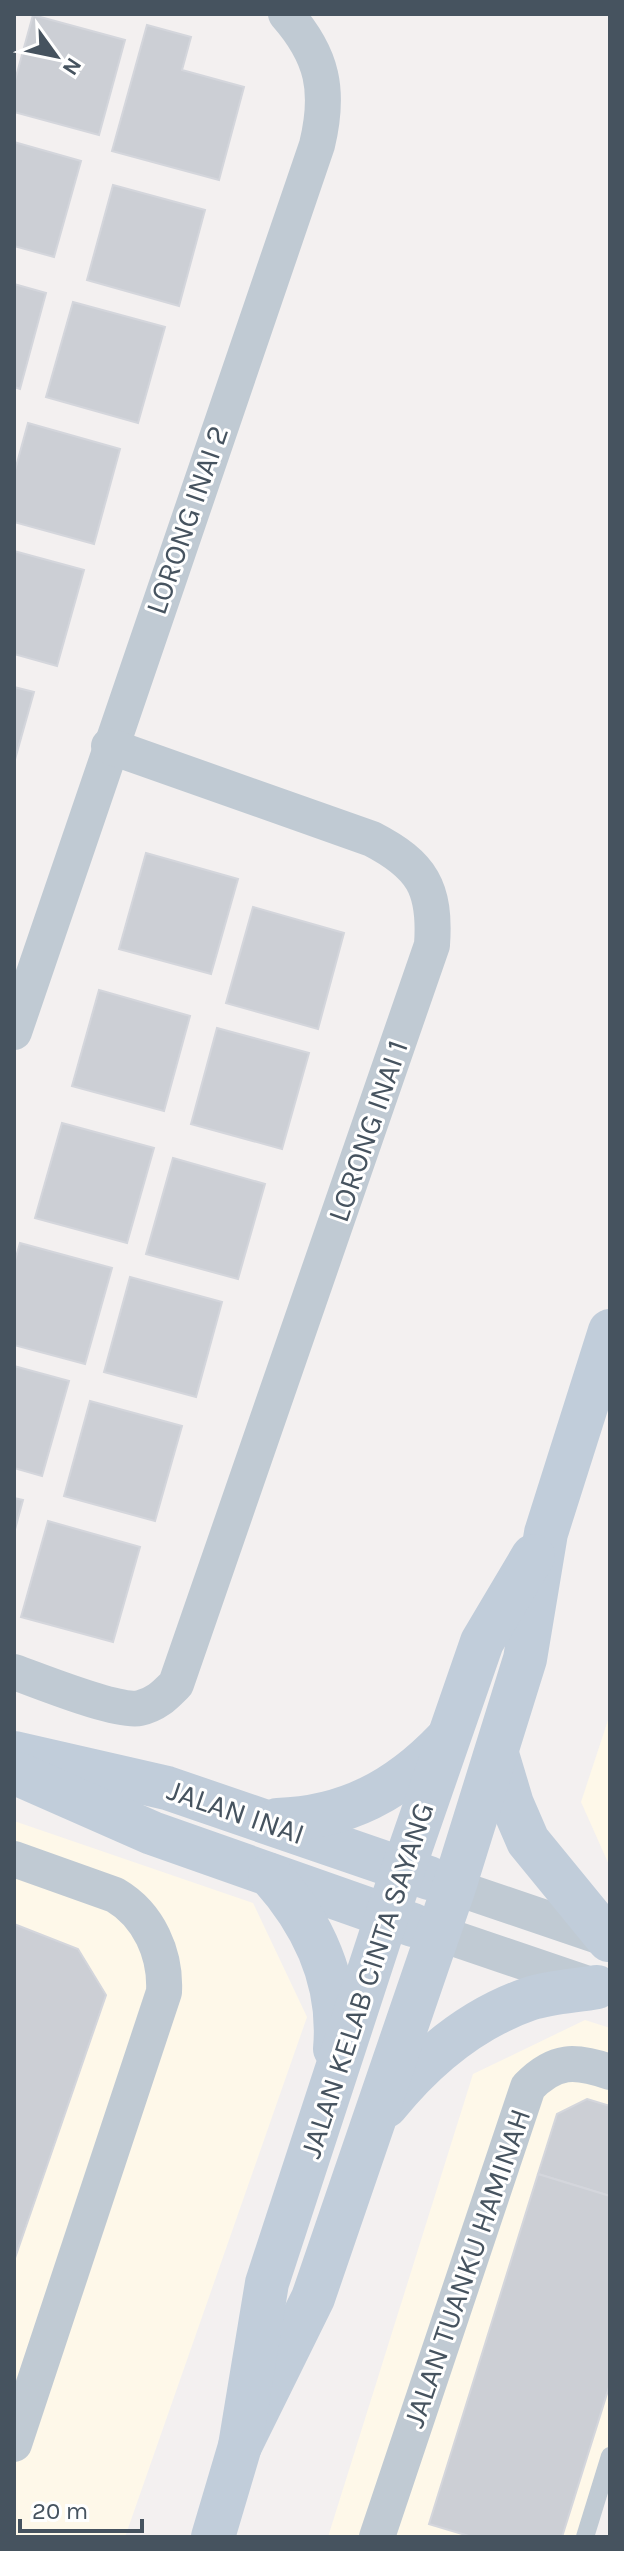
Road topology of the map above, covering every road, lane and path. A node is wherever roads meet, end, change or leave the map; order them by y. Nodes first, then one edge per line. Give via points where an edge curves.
1 (286, 14) edge
2 (109, 746) junction
3 (14, 1032) edge
4 (610, 1331) edge
5 (546, 1533) junction
6 (14, 1672) edge
7 (448, 1738) junction
8 (14, 1753) edge
9 (497, 1754) junction
10 (14, 1772) edge
11 (251, 1817) junction
12 (14, 1859) edge
13 (403, 1869) junction
14 (270, 1875) junction
15 (454, 1887) junction
16 (387, 1916) junction
17 (438, 1933) junction
18 (609, 1940) edge
19 (603, 1989) edge
20 (610, 2072) edge
21 (324, 2110) junction
22 (369, 2127) junction
23 (14, 2444) edge
24 (240, 2446) junction
25 (610, 2456) edge
26 (382, 2536) edge
27 (213, 2537) edge
28 (585, 2537) edge

1 - 2 street, LORONG INAI 2 via 303,33 318,64 326,98 323,121
2 - 3 street, LORONG INAI 2
2 - 6 street, LORONG INAI 1 via 372,839 401,854 424,880 435,911 432,945 176,1684 160,1701 137,1709
4 - 5 main road, JALAN KELAB CINTA SAYANG
5 - 7 main road, JALAN KELAB CINTA SAYANG via 482,1642
5 - 9 main road, JALAN KELAB CINTA SAYANG via 525,1659
7 - 11 main road via 411,1773 361,1804 307,1818
7 - 13 main road, JALAN KELAB CINTA SAYANG
8 - 11 main road, JALAN INAI via 167,1788
9 - 15 main road, JALAN KELAB CINTA SAYANG
9 - 18 main road via 528,1841
10 - 14 main road, JALAN INAI via 152,1833
11 - 13 main road, JALAN INAI
12 - 23 street via 130,1904 165,1968 164,1992
13 - 15 main road, JALAN INAI
13 - 16 main road, JALAN KELAB CINTA SAYANG
14 - 16 main road, JALAN INAI
14 - 21 main road via 312,1932 334,2001 333,2074
15 - 17 main road, JALAN KELAB CINTA SAYANG
15 - 18 street
16 - 17 main road, JALAN INAI
16 - 21 main road, JALAN KELAB CINTA SAYANG
17 - 19 street
17 - 22 main road, JALAN KELAB CINTA SAYANG
19 - 22 main road via 530,1998 467,2029 413,2072
20 - 26 street, JALAN TUANKU HAMINAH via 580,2062 560,2063 528,2087
21 - 24 main road, JALAN KELAB CINTA SAYANG via 267,2283
22 - 24 main road, JALAN KELAB CINTA SAYANG via 313,2298
24 - 27 main road, JALAN KELAB CINTA SAYANG
25 - 28 lane

